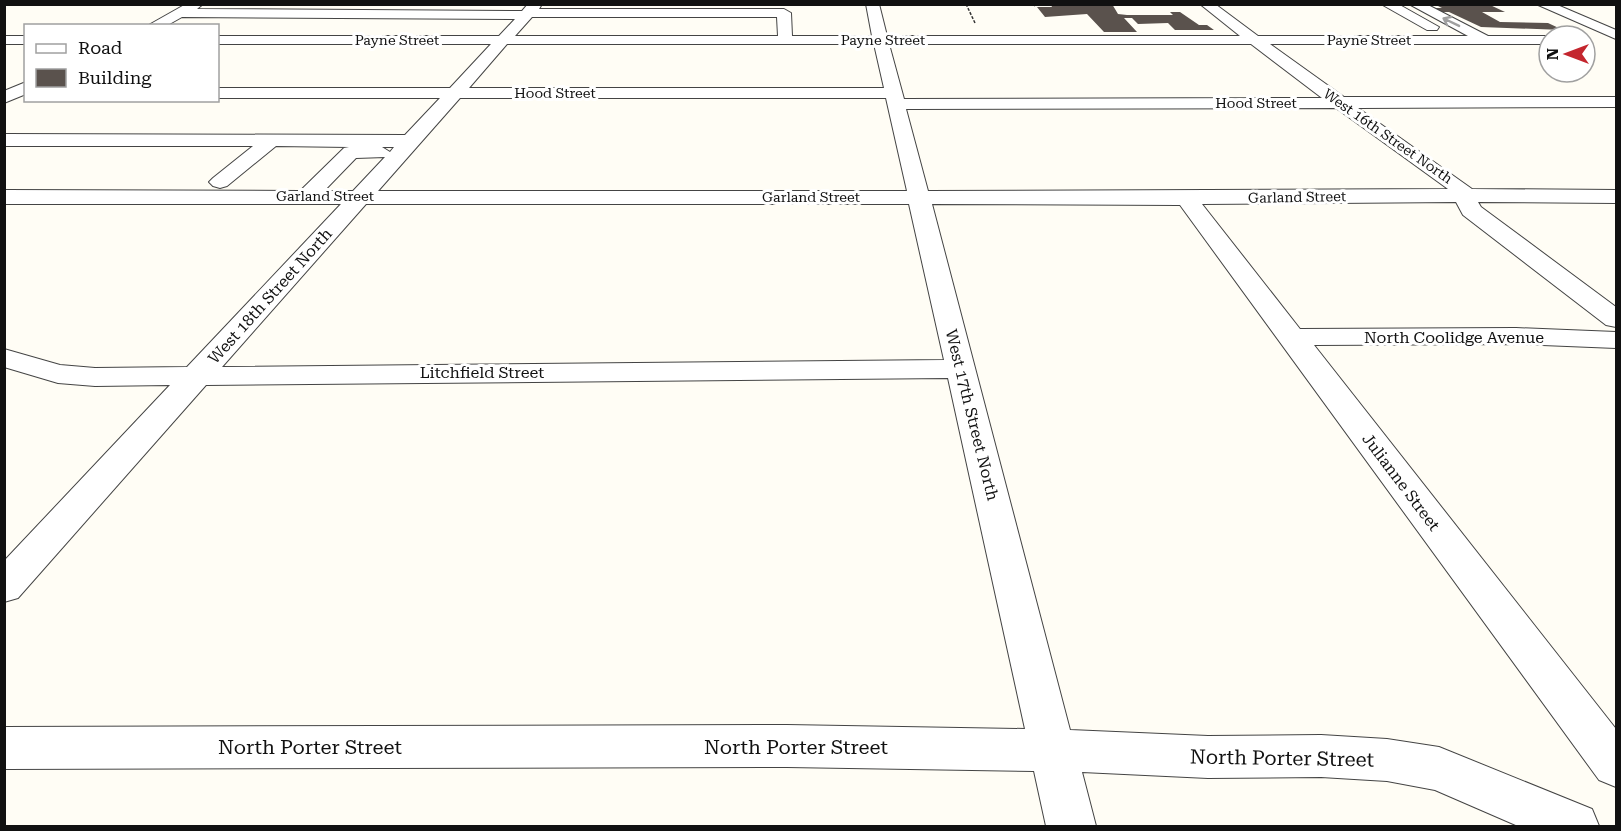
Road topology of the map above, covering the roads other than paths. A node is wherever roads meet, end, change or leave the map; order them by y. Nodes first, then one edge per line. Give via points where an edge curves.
1 (197, 4) edge
2 (872, 4) edge
3 (1206, 4) edge
4 (1387, 4) edge
5 (1415, 4) edge
6 (1542, 4) edge
7 (784, 9) edge
8 (530, 11) edge
9 (181, 12) junction
10 (158, 24) edge
11 (1617, 34) edge
12 (1537, 39) edge
13 (1597, 39) edge
14 (1617, 39) edge
15 (4, 40) edge
16 (24, 40) edge
17 (219, 40) edge
18 (503, 40) junction
19 (785, 40) junction
20 (880, 40) junction
21 (1254, 40) junction
22 (1456, 40) junction
23 (1488, 40) junction
24 (219, 93) edge
25 (455, 93) junction
26 (894, 98) junction
27 (1617, 102) edge
28 (1340, 103) junction
29 (4, 140) edge
30 (267, 146) dead end
31 (407, 146) junction
32 (220, 182) junction
33 (314, 189) junction
34 (1465, 195) junction
35 (196, 196) junction
36 (361, 196) junction
37 (1617, 196) edge
38 (4, 197) edge
39 (919, 197) junction
40 (1186, 198) junction
41 (1617, 319) edge
42 (1292, 337) junction
43 (1617, 340) edge
44 (4, 358) edge
45 (961, 369) junction
46 (198, 374) junction
47 (4, 587) edge
48 (4, 748) edge
49 (1053, 750) junction
50 (1617, 765) edge
51 (1071, 826) edge
52 (1574, 826) edge

1 - 9 street
2 - 20 street, West 17th Street North
3 - 21 street, West 16th Street North
4 - 22 street
23 -> 5 street
6 - 11 street
7 - 8 street
7 - 19 street
8 - 9 street
8 - 18 street, West 18th Street North
9 - 10 street
12 - 23 street, Payne Street
13 - 14 street
15 - 16 street
17 - 18 street, Payne Street
18 - 19 street, Payne Street
18 - 25 street, West 18th Street North
19 - 20 street, Payne Street
20 - 21 street, Payne Street
20 - 26 street, West 17th Street North
21 - 22 street, Payne Street
21 - 28 street, West 16th Street North
22 - 23 street, Payne Street
24 - 25 street, Hood Street
25 - 26 street, Hood Street
25 - 31 street, West 18th Street North
26 - 28 street, Hood Street
26 - 39 street, West 17th Street North
27 - 28 street, Hood Street
28 - 34 street, West 16th Street North via 1462,189
29 - 31 street
30 - 32 street
31 - 33 street via 351,152
31 - 36 street, West 18th Street North
32 - 33 street
32 - 35 street via 212,183
33 - 35 street, Garland Street
33 - 36 street, Garland Street
34 - 37 street, Garland Street
34 - 40 street, Garland Street
34 - 41 street, West 16th Street North via 1472,210
35 - 38 street, Garland Street
36 - 39 street, Garland Street
36 - 46 street, West 18th Street North
39 - 40 street, Garland Street
39 - 45 street, West 17th Street North
40 - 42 street, Julianne Street
42 - 43 street, North Coolidge Avenue via 1516,336
42 - 50 street, Julianne Street
44 - 46 street, Litchfield Street via 58,374
45 - 46 street, Litchfield Street
45 - 49 street, West 17th Street North
46 - 47 street, West 18th Street North
48 - 49 street, North Porter Street via 787,746
49 - 51 street, West 17th Street North
49 - 52 street, North Porter Street via 1387,760 1439,769

